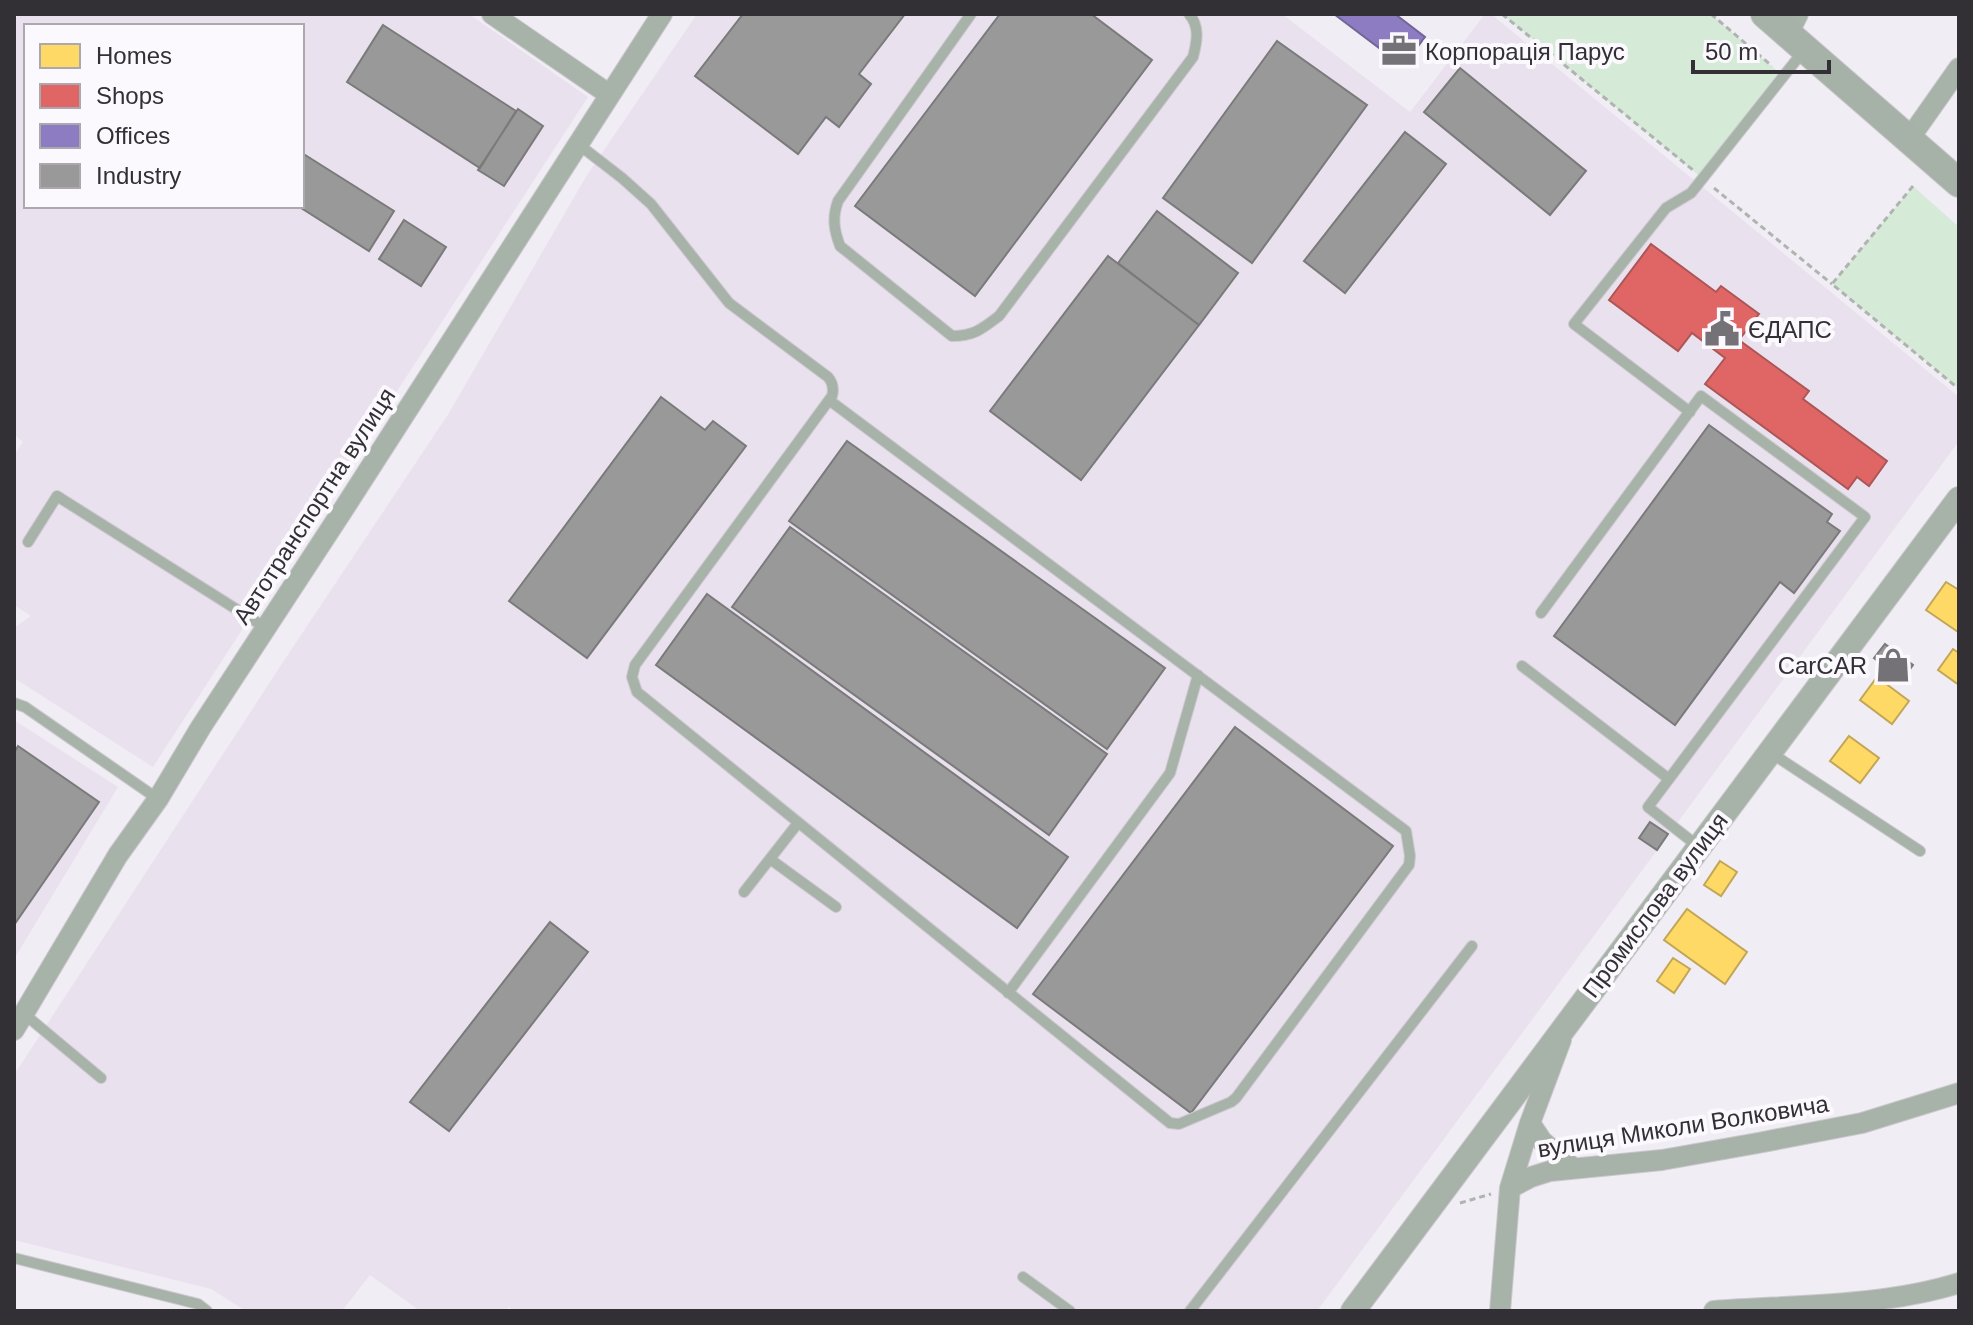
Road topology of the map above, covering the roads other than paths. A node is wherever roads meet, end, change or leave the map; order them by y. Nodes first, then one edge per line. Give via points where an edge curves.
1 (492, 14) edge
2 (662, 14) edge
3 (971, 14) edge
4 (1189, 14) edge
5 (1765, 14) edge
6 (1797, 32) edge
7 (1959, 68) edge
8 (610, 95) junction
9 (1909, 139) junction
10 (578, 144) junction
11 (1959, 183) edge
12 (829, 400) junction
13 (1690, 412) junction
14 (1959, 499) edge
15 (28, 542) dead end
16 (1541, 613) dead end
17 (266, 628) junction
18 (1522, 666) dead end
19 (1198, 675) junction
20 (14, 703) edge
21 (1770, 752) junction
22 (1669, 779) junction
23 (158, 799) junction
24 (798, 823) junction
25 (1699, 847) junction
26 (1920, 851) dead end
27 (770, 859) junction
28 (744, 892) dead end
29 (836, 907) dead end
30 (1472, 946) dead end
31 (1008, 993) junction
32 (1569, 1020) junction
33 (18, 1022) edge
34 (101, 1078) dead end
35 (1959, 1093) edge
36 (1530, 1123) junction
37 (1573, 1168) junction
38 (1510, 1188) junction
39 (14, 1258) edge
40 (1023, 1277) dead end
41 (1959, 1283) edge
42 (1875, 1306) edge
43 (207, 1311) edge
44 (1070, 1311) edge
45 (1190, 1311) edge
46 (1353, 1311) edge
47 (1500, 1311) edge
48 (1714, 1311) edge

1 - 8 street
2 - 8 street, Автотранспортна вулиця
3 - 4 lane via 838,201 834,214 840,246 952,336 967,336 999,316 1193,57 1198,39
5 - 6 main road
6 - 9 main road
6 - 13 lane via 1784,77 1691,193 1666,208 1574,324
7 - 9 street
8 - 10 street, Автотранспортна вулиця
9 - 11 main road
10 - 12 lane via 651,204 729,303 828,377 833,391
10 - 17 street, Автотранспортна вулиця
12 - 19 lane
12 - 24 lane via 635,665 632,677 637,692
13 - 16 lane
13 - 22 lane via 1701,396 1865,517
14 - 21 street, Промислова вулиця
15 - 17 lane via 57,496
17 - 23 street, Автотранспортна вулиця
18 - 22 lane
19 - 31 lane via 1170,773
19 - 31 lane via 1404,828 1409,865 1236,1098 1179,1124 1170,1123
20 - 23 lane
21 - 25 street, Промислова вулиця
21 - 26 lane
22 - 25 lane via 1648,807
23 - 33 street, Автотранспортна вулиця via 118,855
24 - 27 lane
24 - 31 lane
25 - 32 street, Промислова вулиця
27 - 28 lane
27 - 29 lane
30 - 45 lane
32 - 36 street
32 - 46 street, Промислова вулиця
33 - 34 lane
35 - 37 street, вулиця Миколи Волковича via 1862,1123 1662,1160
36 - 37 street
36 - 38 street
37 - 38 street, вулиця Миколи Волковича via 1531,1177
38 - 47 street
39 - 43 lane via 198,1304
40 - 44 lane
41 - 42 street
42 - 48 street

